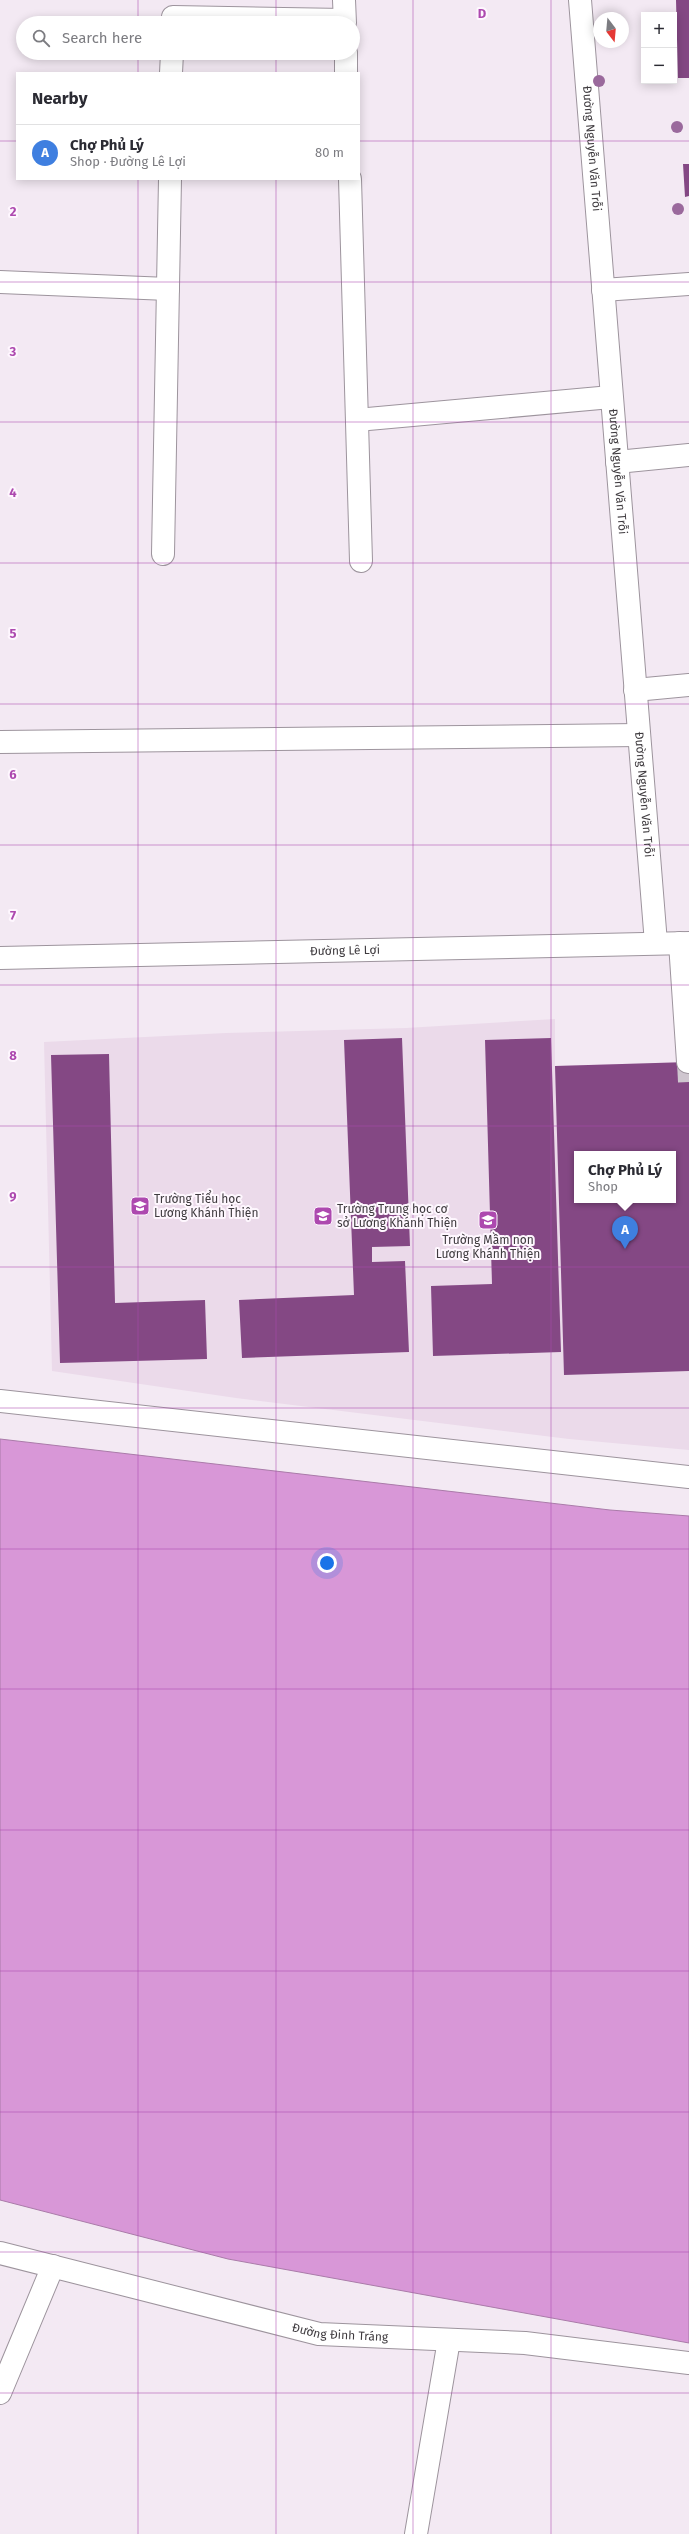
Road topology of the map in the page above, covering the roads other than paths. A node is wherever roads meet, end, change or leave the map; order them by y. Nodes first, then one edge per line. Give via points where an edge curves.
1 (580, 0) edge
2 (173, 13) edge
3 (344, 14) edge
4 (172, 60) edge
5 (346, 60) edge
6 (172, 72) edge
7 (346, 72) edge
8 (170, 180) edge
9 (350, 180) edge
10 (0, 282) edge
11 (689, 284) edge
12 (168, 289) junction
13 (603, 290) junction
14 (611, 397) junction
15 (357, 420) junction
16 (689, 456) edge
17 (617, 462) junction
18 (163, 554) dead end
19 (361, 562) dead end
20 (689, 685) edge
21 (635, 690) junction
22 (639, 735) junction
23 (0, 742) edge
24 (656, 943) junction
25 (684, 943) edge
26 (0, 958) edge
27 (688, 1062) dead end
28 (0, 1401) edge
29 (689, 1477) edge
30 (0, 2253) edge
31 (53, 2266) junction
32 (449, 2340) junction
33 (689, 2363) edge
34 (0, 2393) edge
35 (416, 2534) edge

1 - 13 street, Đường Nguyễn Văn Trỗi
2 - 3 street
4 - 6 street
5 - 7 street
8 - 12 street
9 - 15 street
10 - 12 street
11 - 13 street
12 - 18 street
13 - 14 street, Đường Nguyễn Văn Trỗi
14 - 15 street
14 - 17 street, Đường Nguyễn Văn Trỗi
15 - 19 street
16 - 17 street
17 - 21 street, Đường Nguyễn Văn Trỗi
20 - 21 street
21 - 22 street, Đường Nguyễn Văn Trỗi
22 - 23 street
22 - 24 street, Đường Nguyễn Văn Trỗi
24 - 25 street, Đường Lê Lợi
24 - 26 street, Đường Lê Lợi
25 - 27 street
28 - 29 street
30 - 31 street, Đường Đinh Tráng
31 - 32 street, Đường Đinh Tráng via 319,2334
31 - 34 street
32 - 33 street, Đường Đinh Tráng via 525,2343
32 - 35 street

